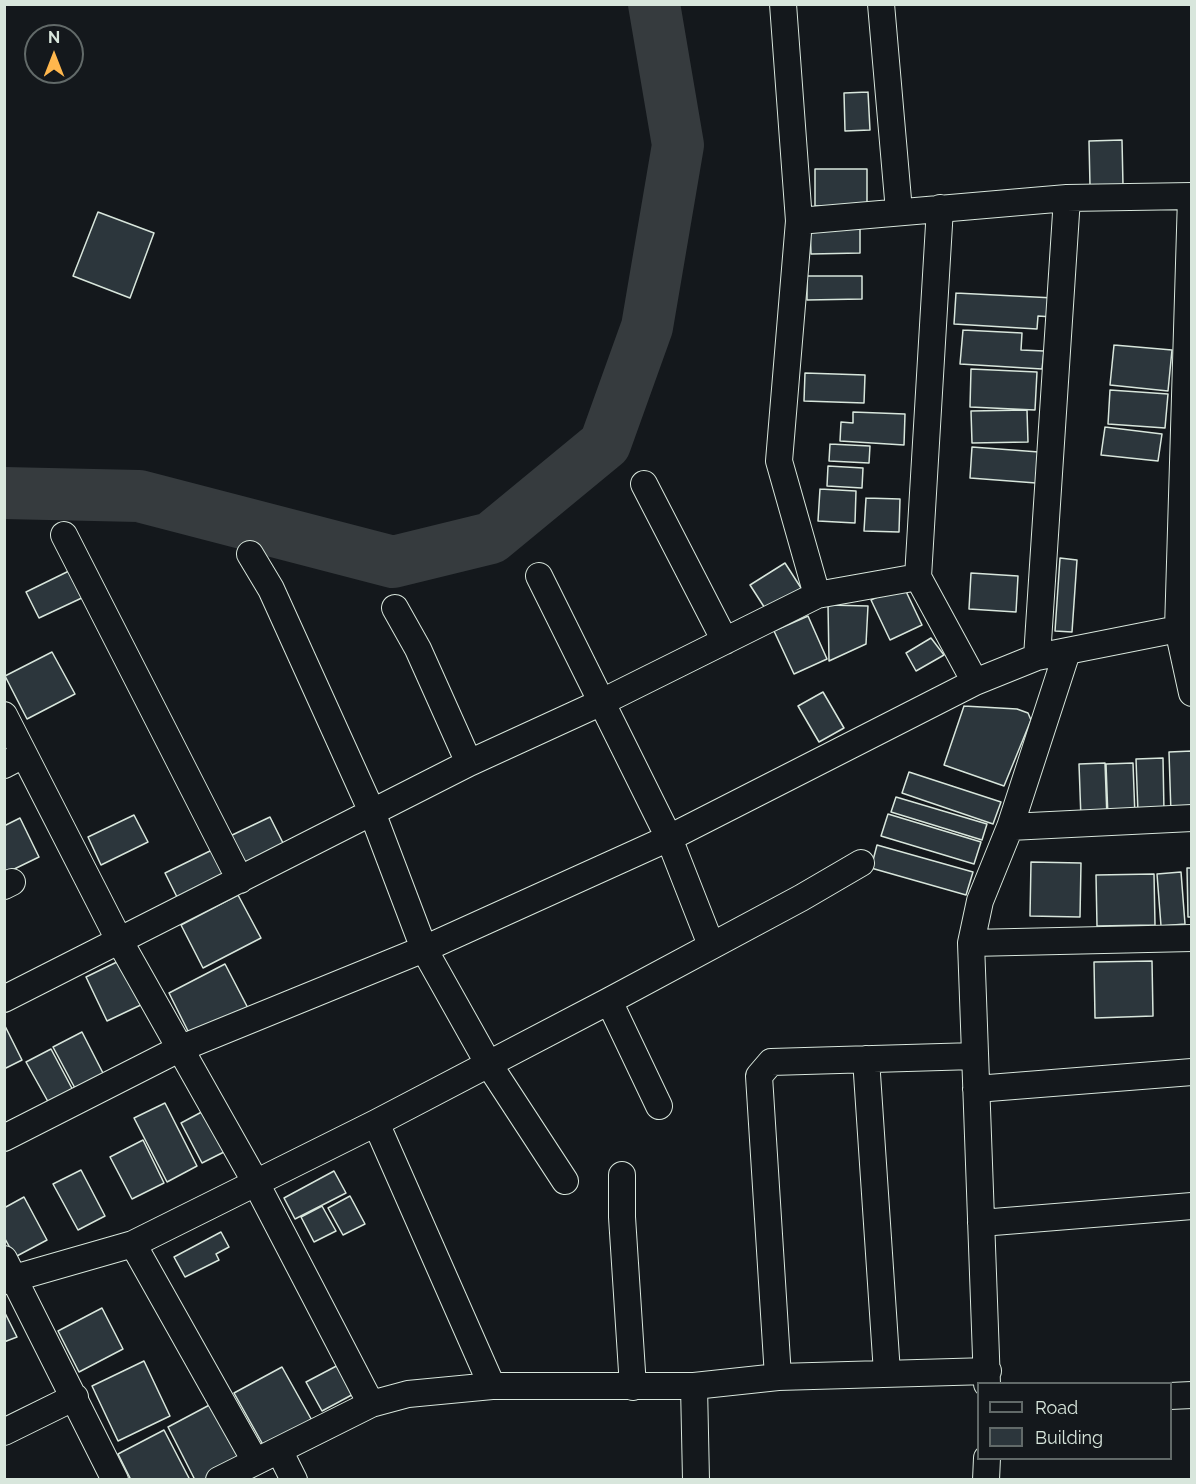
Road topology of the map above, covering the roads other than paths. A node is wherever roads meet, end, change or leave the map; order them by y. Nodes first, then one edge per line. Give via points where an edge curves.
1 (783, 4) edge
2 (881, 4) edge
3 (1191, 196) edge
4 (1067, 198) junction
5 (940, 208) junction
6 (899, 211) junction
7 (799, 221) junction
8 (644, 484) dead end
9 (64, 535) dead end
10 (250, 554) dead end
11 (539, 576) dead end
12 (918, 577) junction
13 (817, 595) junction
14 (395, 608) dead end
15 (1185, 629) edge
16 (725, 641) junction
17 (1067, 652) junction
18 (1037, 657) junction
19 (975, 681) junction
20 (1191, 693) edge
21 (602, 702) junction
22 (4, 715) edge
23 (14, 760) edge
24 (469, 763) junction
25 (372, 812) junction
26 (1191, 818) edge
27 (1010, 827) junction
28 (669, 838) junction
29 (861, 863) dead end
30 (240, 880) junction
31 (1191, 938) edge
32 (119, 940) junction
33 (971, 943) junction
34 (711, 945) junction
35 (424, 950) junction
36 (4, 999) edge
37 (609, 1001) junction
38 (179, 1049) junction
39 (975, 1056) junction
40 (866, 1059) junction
41 (488, 1063) junction
42 (1191, 1072) edge
43 (976, 1089) junction
44 (659, 1106) dead end
45 (376, 1123) junction
46 (4, 1138) edge
47 (622, 1175) dead end
48 (565, 1180) dead end
49 (256, 1184) junction
50 (1191, 1206) edge
51 (981, 1223) junction
52 (133, 1244) junction
53 (8, 1272) edge
54 (887, 1373) junction
55 (778, 1377) junction
56 (988, 1377) edge
57 (492, 1386) junction
58 (694, 1386) junction
59 (633, 1387) junction
60 (1191, 1395) edge
61 (1172, 1396) edge
62 (75, 1397) junction
63 (371, 1404) junction
64 (4, 1432) edge
65 (279, 1450) junction
66 (987, 1460) edge
67 (255, 1461) junction
68 (115, 1479) edge
69 (219, 1479) edge
70 (294, 1479) edge
71 (696, 1479) edge
72 (986, 1479) edge

1 - 7 street
2 - 6 street
3 - 4 street
3 - 15 street
4 - 5 street
4 - 18 street
5 - 6 street
5 - 12 street
6 - 7 street
7 - 13 street via 780,461
8 - 16 street
9 - 30 street
10 - 25 street via 271,589
11 - 21 street
12 - 13 street
12 - 19 street
13 - 16 street
14 - 24 street via 418,649
15 - 17 street
15 - 20 street
16 - 21 street
17 - 18 street
17 - 27 street
18 - 19 street
19 - 28 street
21 - 24 street
21 - 28 street
22 - 23 street
23 - 32 street
24 - 25 street
25 - 30 street
25 - 35 street
26 - 27 street
27 - 33 street via 980,901
28 - 34 street
28 - 35 street
29 - 34 street
30 - 32 street
31 - 33 street
32 - 36 street
32 - 38 street
33 - 39 street
34 - 37 street
35 - 38 street
35 - 41 street
37 - 41 street
37 - 44 street
38 - 46 street
38 - 49 street
39 - 40 street
39 - 43 street
40 - 54 street
40 - 55 street via 771,1062 759,1076
41 - 45 street
41 - 48 street
42 - 43 street
43 - 51 street
45 - 49 street
45 - 57 street
47 - 59 street
49 - 52 street
49 - 63 street
50 - 51 street
51 - 56 street
52 - 53 street
52 - 67 street
53 - 62 street
54 - 55 street
54 - 56 street
55 - 58 street
57 - 59 street
57 - 63 street via 408,1394
58 - 59 street
58 - 71 street
60 - 61 street
62 - 64 street
62 - 68 street
63 - 65 street
65 - 67 street
65 - 70 street
66 - 72 street
67 - 69 street

